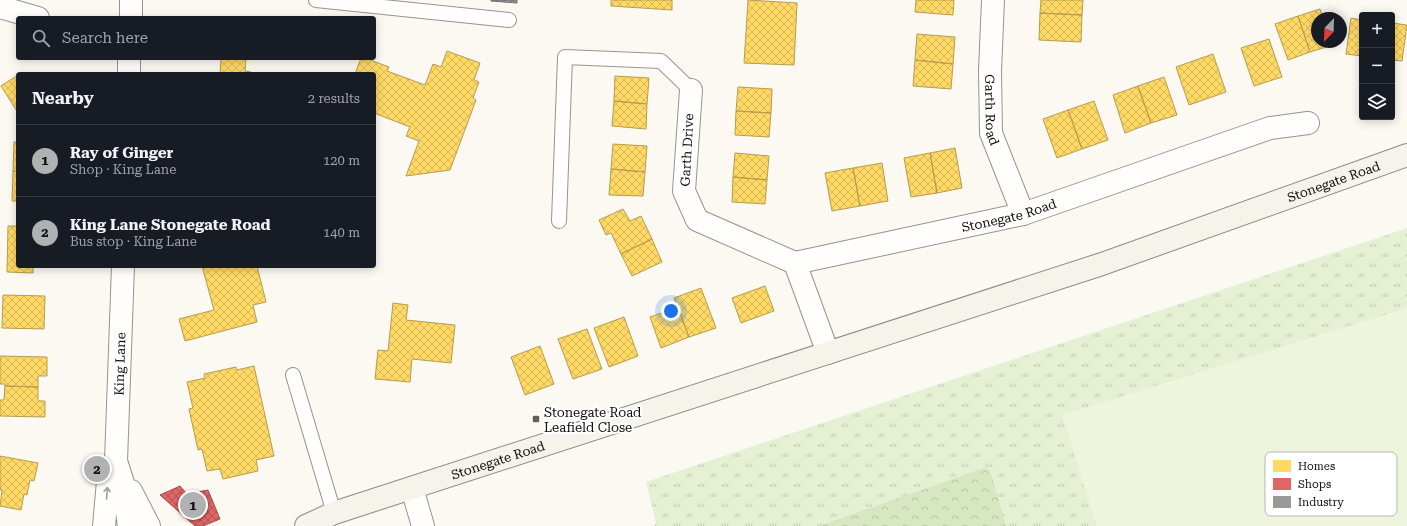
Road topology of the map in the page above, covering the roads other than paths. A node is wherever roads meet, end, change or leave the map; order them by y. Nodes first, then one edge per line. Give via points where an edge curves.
1 (131, 0) edge
2 (316, 0) edge
3 (993, 0) edge
4 (0, 7) edge
5 (31, 16) edge
6 (131, 16) edge
7 (509, 20) dead end
8 (129, 60) edge
9 (129, 72) edge
10 (690, 90) joint
11 (1308, 123) dead end
12 (1407, 155) edge
13 (1023, 214) junction
14 (558, 221) dead end
15 (795, 263) junction
16 (123, 268) edge
17 (828, 353) junction
18 (293, 375) dead end
19 (116, 461) junction
20 (412, 488) junction
21 (334, 513) junction
22 (104, 526) edge
23 (130, 526) edge
24 (149, 526) edge
25 (306, 526) edge
26 (423, 526) edge

1 - 6 street
2 - 7 lane
3 - 13 street, Garth Road via 991,133
4 - 5 street
8 - 9 street
10 - 14 lane via 661,61 565,57
10 - 15 street, Garth Drive via 684,191 697,220
11 - 13 street, Stonegate Road via 1270,128
12 - 17 main road, Stonegate Road via 1102,264
13 - 15 street, Stonegate Road
15 - 17 street
16 - 19 street, King Lane
17 - 20 main road, Stonegate Road
18 - 21 lane
22 -> 19 street, King Lane via 108,481
19 - 23 street, King Lane
19 - 24 street, King Lane
20 - 21 main road, Stonegate Road
20 - 26 street
21 - 25 main road, Stonegate Road

